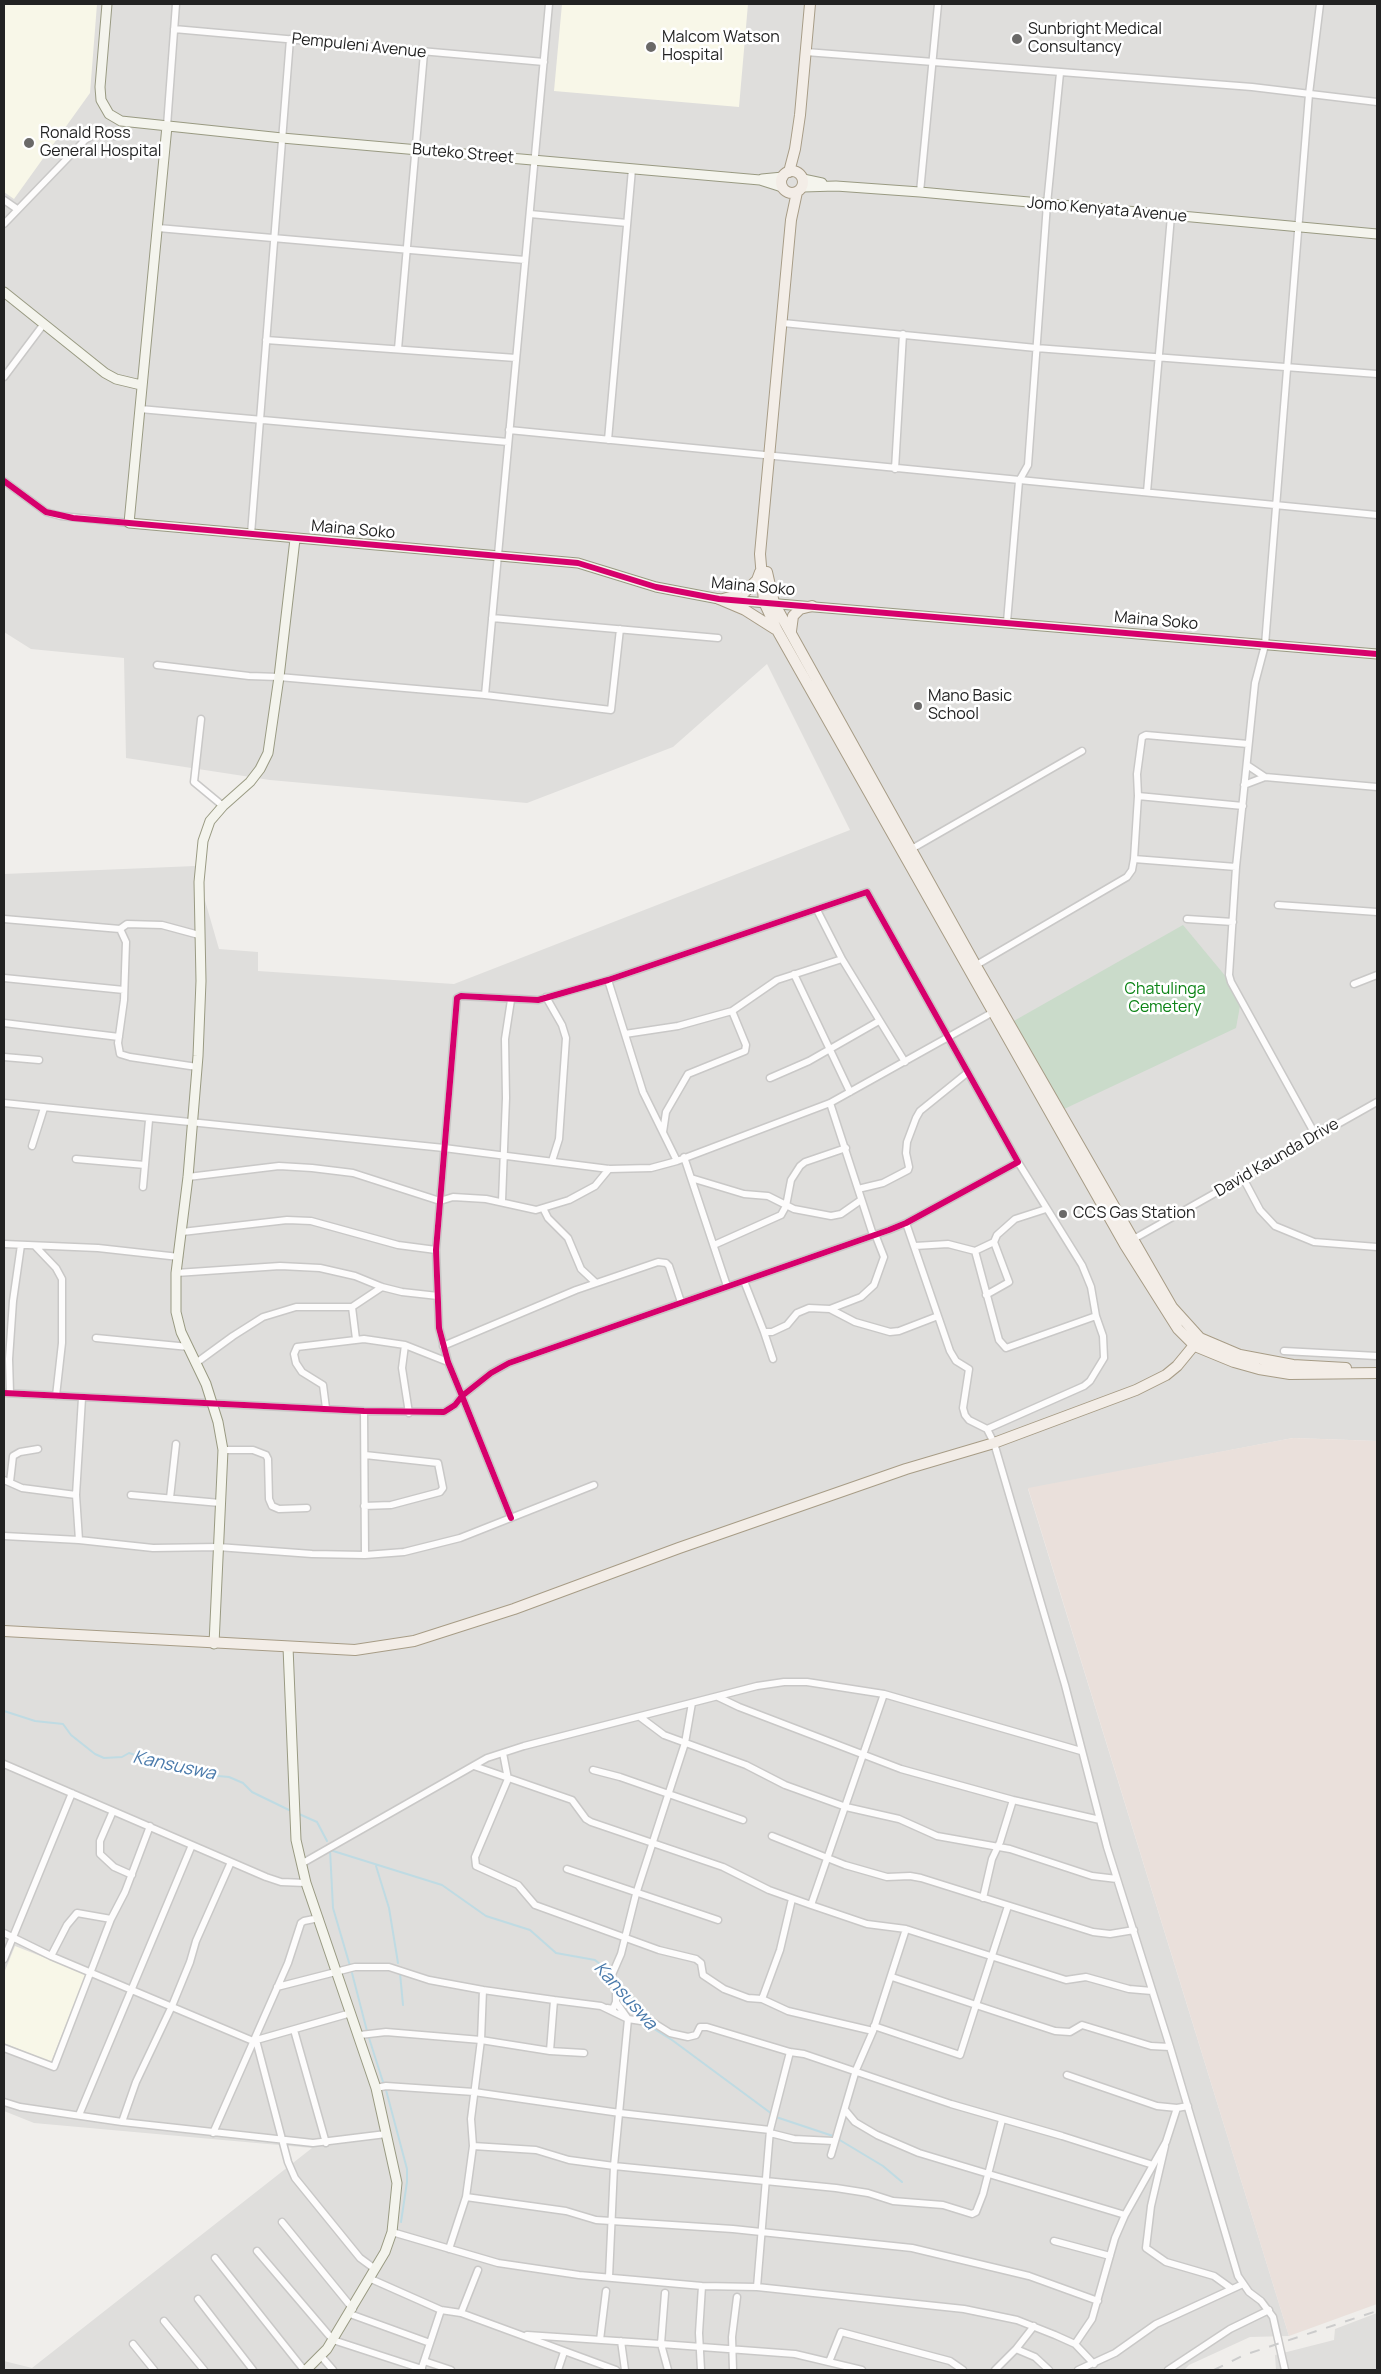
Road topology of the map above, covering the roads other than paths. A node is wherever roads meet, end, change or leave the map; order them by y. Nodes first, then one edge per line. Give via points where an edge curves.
1 (108, 4) edge
2 (176, 4) edge
3 (549, 4) edge
4 (810, 4) edge
5 (938, 4) edge
6 (1320, 4) edge
7 (174, 29) junction
8 (290, 39) junction
9 (806, 52) junction
10 (424, 53) junction
11 (544, 62) junction
12 (932, 63) junction
13 (1060, 73) junction
14 (1309, 94) junction
15 (1377, 102) edge
16 (167, 126) junction
17 (115, 136) dead end
18 (282, 138) junction
19 (416, 150) junction
20 (535, 160) junction
21 (632, 169) junction
22 (793, 182) junction
23 (836, 186) joint
24 (920, 192) junction
25 (4, 200) edge
26 (1047, 204) junction
27 (17, 209) junction
28 (530, 214) junction
29 (1171, 216) junction
30 (627, 223) junction
31 (4, 224) edge
32 (158, 228) junction
33 (1298, 228) junction
34 (1377, 234) edge
35 (275, 239) junction
36 (407, 250) junction
37 (525, 260) junction
38 (4, 292) edge
39 (782, 323) junction
40 (43, 325) junction
41 (904, 334) junction
42 (266, 340) junction
43 (1036, 348) junction
44 (398, 349) junction
45 (1160, 356) junction
46 (516, 358) junction
47 (1287, 367) junction
48 (1377, 374) edge
49 (4, 377) edge
50 (141, 385) junction
51 (140, 409) junction
52 (260, 420) junction
53 (509, 430) junction
54 (608, 440) junction
55 (508, 442) junction
56 (770, 457) junction
57 (895, 469) junction
58 (4, 481) edge
59 (1019, 481) junction
60 (1147, 492) junction
61 (1276, 505) junction
62 (1377, 515) edge
63 (130, 523) junction
64 (250, 534) junction
65 (762, 536) junction
66 (295, 539) junction
67 (498, 556) junction
68 (760, 572) junction
69 (719, 599) junction
70 (769, 602) junction
71 (812, 606) junction
72 (492, 618) junction
73 (1007, 622) junction
74 (620, 629) junction
75 (777, 630) junction
76 (791, 631) junction
77 (718, 638) dead end
78 (1265, 645) junction
79 (1377, 654) edge
80 (157, 665) dead end
81 (280, 677) junction
82 (485, 695) junction
83 (201, 719) dead end
84 (1248, 744) junction
85 (1082, 751) dead end
86 (1247, 765) junction
87 (1265, 777) junction
88 (1244, 785) junction
89 (1377, 787) edge
90 (1138, 796) junction
91 (223, 806) junction
92 (1243, 806) junction
93 (907, 852) junction
94 (1134, 859) junction
95 (1236, 866) junction
96 (1278, 905) dead end
97 (817, 910) junction
98 (1377, 912) edge
99 (4, 919) edge
100 (1187, 920) dead end
101 (1233, 922) junction
102 (120, 929) junction
103 (199, 935) junction
104 (842, 959) junction
105 (972, 968) junction
106 (794, 974) junction
107 (1377, 976) edge
108 (4, 978) edge
109 (608, 980) junction
110 (1354, 984) dead end
111 (124, 990) junction
112 (546, 997) junction
113 (511, 1000) junction
114 (996, 1010) junction
115 (732, 1011) junction
116 (879, 1021) junction
117 (4, 1022) edge
118 (625, 1034) junction
119 (119, 1037) junction
120 (947, 1038) junction
121 (830, 1048) junction
122 (4, 1057) edge
123 (39, 1060) dead end
124 (905, 1062) junction
125 (198, 1067) junction
126 (967, 1073) junction
127 (770, 1078) dead end
128 (850, 1092) junction
129 (1377, 1102) edge
130 (4, 1103) edge
131 (830, 1103) junction
132 (44, 1108) junction
133 (149, 1120) junction
134 (192, 1122) junction
135 (663, 1133) junction
136 (1316, 1136) junction
137 (32, 1146) dead end
138 (444, 1148) junction
139 (846, 1148) junction
140 (504, 1155) junction
141 (684, 1157) junction
142 (76, 1160) dead end
143 (552, 1161) junction
144 (677, 1161) junction
145 (1018, 1162) junction
146 (145, 1165) junction
147 (609, 1169) junction
148 (188, 1177) junction
149 (691, 1178) junction
150 (1243, 1178) junction
151 (143, 1187) dead end
152 (858, 1189) junction
153 (861, 1200) junction
154 (440, 1201) junction
155 (502, 1201) junction
156 (786, 1206) junction
157 (1046, 1209) junction
158 (544, 1210) junction
159 (906, 1223) junction
160 (182, 1232) junction
161 (874, 1234) junction
162 (994, 1242) junction
163 (1129, 1242) junction
164 (4, 1244) edge
165 (21, 1245) junction
166 (714, 1245) junction
167 (35, 1246) junction
168 (914, 1246) junction
169 (1377, 1247) edge
170 (436, 1250) junction
171 (975, 1251) junction
172 (179, 1257) junction
173 (176, 1273) junction
174 (744, 1281) junction
175 (596, 1283) junction
176 (727, 1286) junction
177 (382, 1287) junction
178 (986, 1294) junction
179 (438, 1296) junction
180 (12, 1301) junction
181 (4, 1302) edge
182 (682, 1302) junction
183 (352, 1307) junction
184 (830, 1309) junction
185 (938, 1316) junction
186 (1096, 1316) junction
187 (764, 1332) junction
188 (7, 1338) edge
189 (96, 1338) dead end
190 (356, 1339) junction
191 (1198, 1342) junction
192 (405, 1345) junction
193 (443, 1346) junction
194 (189, 1347) junction
195 (1284, 1352) dead end
196 (1377, 1356) edge
197 (773, 1359) dead end
198 (196, 1362) junction
199 (448, 1362) junction
200 (1377, 1372) edge
201 (7, 1393) edge
202 (56, 1396) junction
203 (462, 1396) junction
204 (82, 1398) junction
205 (212, 1403) junction
206 (326, 1408) junction
207 (364, 1411) junction
208 (409, 1413) junction
209 (987, 1429) junction
210 (994, 1443) junction
211 (176, 1444) dead end
212 (38, 1450) dead end
213 (223, 1450) junction
214 (365, 1456) junction
215 (7, 1481) edge
216 (594, 1485) dead end
217 (76, 1495) junction
218 (131, 1495) dead end
219 (170, 1498) junction
220 (220, 1503) junction
221 (364, 1506) junction
222 (307, 1508) dead end
223 (511, 1518) junction
224 (4, 1536) edge
225 (79, 1540) junction
226 (218, 1546) junction
227 (365, 1555) junction
228 (4, 1631) edge
229 (214, 1644) junction
230 (288, 1647) junction
231 (884, 1694) junction
232 (718, 1697) junction
233 (692, 1703) junction
234 (640, 1717) junction
235 (685, 1743) junction
236 (1081, 1751) junction
237 (503, 1753) junction
238 (862, 1756) junction
239 (4, 1764) edge
240 (474, 1766) junction
241 (593, 1770) dead end
242 (508, 1779) junction
243 (72, 1793) junction
244 (669, 1794) junction
245 (1013, 1800) junction
246 (846, 1807) junction
247 (113, 1811) junction
248 (743, 1820) dead end
249 (1100, 1820) junction
250 (150, 1826) junction
251 (772, 1836) dead end
252 (652, 1843) junction
253 (192, 1845) junction
254 (997, 1847) junction
255 (829, 1860) junction
256 (231, 1862) junction
257 (301, 1864) junction
258 (567, 1870) dead end
259 (132, 1875) junction
260 (1117, 1879) junction
261 (306, 1883) junction
262 (636, 1894) junction
263 (983, 1898) junction
264 (792, 1899) junction
265 (811, 1905) junction
266 (1008, 1906) junction
267 (319, 1918) junction
268 (111, 1919) junction
269 (718, 1920) dead end
270 (906, 1929) junction
271 (1134, 1930) junction
272 (4, 1933) edge
273 (13, 1937) junction
274 (626, 1938) junction
275 (991, 1955) junction
276 (51, 1956) junction
277 (4, 1959) edge
278 (90, 1971) junction
279 (337, 1972) junction
280 (892, 1977) junction
281 (277, 1987) junction
282 (130, 1989) junction
283 (483, 1990) junction
284 (1152, 1991) junction
285 (762, 1999) junction
286 (554, 2000) junction
287 (616, 2002) junction
288 (976, 2005) junction
289 (172, 2006) junction
290 (606, 2008) junction
291 (352, 2013) junction
292 (628, 2019) junction
293 (874, 2028) junction
294 (294, 2030) junction
295 (360, 2034) junction
296 (481, 2040) junction
297 (255, 2041) junction
298 (1170, 2047) junction
299 (4, 2048) edge
300 (550, 2052) junction
301 (790, 2052) junction
302 (584, 2053) dead end
303 (856, 2070) junction
304 (1068, 2075) dead end
305 (376, 2088) junction
306 (474, 2092) junction
307 (4, 2102) edge
308 (1188, 2106) junction
309 (1177, 2108) junction
310 (845, 2110) junction
311 (620, 2113) junction
312 (79, 2115) junction
313 (1002, 2120) junction
314 (122, 2122) junction
315 (770, 2131) junction
316 (212, 2133) junction
317 (386, 2134) junction
318 (835, 2138) junction
319 (282, 2139) junction
320 (1166, 2142) junction
321 (326, 2143) junction
322 (473, 2146) junction
323 (831, 2154) dead end
324 (1153, 2165) junction
325 (614, 2166) junction
326 (989, 2173) junction
327 (767, 2182) junction
328 (466, 2197) junction
329 (1125, 2215) junction
330 (611, 2221) junction
331 (282, 2222) dead end
332 (392, 2232) junction
333 (762, 2233) junction
334 (1054, 2240) dead end
335 (449, 2249) junction
336 (257, 2250) dead end
337 (1110, 2256) junction
338 (215, 2258) dead end
339 (376, 2269) junction
340 (478, 2270) dead end
341 (609, 2277) junction
342 (371, 2279) junction
343 (1243, 2284) junction
344 (702, 2286) junction
345 (757, 2287) junction
346 (1232, 2289) junction
347 (606, 2291) dead end
348 (665, 2293) dead end
349 (737, 2297) dead end
350 (198, 2299) dead end
351 (1098, 2301) junction
352 (442, 2310) junction
353 (1269, 2310) junction
354 (351, 2311) junction
355 (461, 2313) junction
356 (164, 2321) dead end
357 (1034, 2326) junction
358 (523, 2336) junction
359 (333, 2340) junction
360 (600, 2340) junction
361 (621, 2341) junction
362 (430, 2342) junction
363 (133, 2344) dead end
364 (661, 2344) junction
365 (1075, 2344) junction
366 (699, 2346) junction
367 (1016, 2349) junction
368 (733, 2350) junction
369 (564, 2352) junction
370 (321, 2356) junction
371 (424, 2361) junction
372 (829, 2362) junction
373 (1094, 2364) junction
374 (154, 2370) edge
375 (204, 2370) edge
376 (254, 2370) edge
377 (305, 2370) edge
378 (333, 2370) edge
379 (422, 2370) edge
380 (451, 2370) edge
381 (558, 2370) edge
382 (616, 2370) edge
383 (625, 2370) edge
384 (668, 2370) edge
385 (701, 2370) edge
386 (733, 2370) edge
387 (862, 2370) edge
388 (963, 2370) edge
389 (995, 2370) edge
390 (1049, 2370) edge
391 (1078, 2370) edge
392 (1168, 2370) edge
393 (1285, 2370) edge

1 - 16 street, Buteko Street via 100,87 105,108 121,121
2 - 7 street
3 - 11 street
4 - 9 main road
5 - 12 street
6 - 14 street
7 - 8 street, Pempuleni Avenue
7 - 16 street
8 - 10 street, Pempuleni Avenue
8 - 18 street
9 - 12 street
9 - 22 main road
10 - 11 street, Pempuleni Avenue
10 - 19 street
11 - 20 street
12 - 13 street
12 - 24 street
13 - 14 street
13 - 26 street
14 - 15 street
14 - 33 street
16 - 18 street, Buteko Street
16 - 32 street
17 - 27 street via 98,132 88,138
18 - 19 street, Buteko Street
18 - 35 street
19 - 20 street, Buteko Street
19 - 36 street
20 - 21 street, Buteko Street
20 - 28 street
21 - 22 street, Buteko Street
21 - 30 street
22 - 23 street, Buteko Street
22 - 39 main road
23 - 24 street, Jomo Kenyata Avenue
24 - 26 street, Jomo Kenyata Avenue
25 - 27 street
26 - 29 street, Jomo Kenyata Avenue
26 - 43 street
27 - 31 street
28 - 30 street
28 - 37 street
29 - 33 street, Jomo Kenyata Avenue
29 - 45 street
30 - 54 street
32 - 35 street
32 - 50 street
33 - 34 street, Jomo Kenyata Avenue
33 - 47 street
35 - 36 street
35 - 42 street
36 - 37 street
36 - 44 street
37 - 46 street
38 - 40 street
39 - 41 street
39 - 56 main road
40 - 49 street
40 - 50 street via 105,373
41 - 43 street
41 - 57 street
42 - 44 street
42 - 52 street
43 - 45 street
43 - 59 street via 1028,465
44 - 46 street
45 - 47 street
45 - 60 street
46 - 53 street
47 - 48 street
47 - 61 street
50 - 51 street
51 - 52 street
51 - 63 street
52 - 55 street
52 - 64 street
53 - 54 street
53 - 55 street
54 - 56 street
55 - 67 street
56 - 57 street
56 - 65 main road
57 - 59 street
58 - 63 street via 46,512
59 - 60 street
59 - 73 street
60 - 61 street
61 - 62 street
61 - 78 street
63 - 64 street, Maina Soko
64 - 66 street, Maina Soko
65 - 68 main road
65 - 70 main road
66 - 67 street, Maina Soko
66 - 81 street
67 - 69 street, Maina Soko via 578,563 656,587
67 - 72 street
68 - 69 main road via 744,593
68 - 70 main road
69 - 70 street, Maina Soko
69 - 75 main road via 745,610
70 - 71 street, Maina Soko
70 - 75 main road
70 - 76 main road
71 - 73 street, Maina Soko
71 - 76 main road via 796,612 791,621
72 - 74 street
72 - 82 street
73 - 78 street, Maina Soko
74 - 77 street
74 - 82 street via 612,710
75 - 93 main road
76 - 93 main road
78 - 79 street, Maina Soko
78 - 84 street via 1254,683
80 - 81 street
81 - 82 street
81 - 91 street via 268,753 250,782
83 - 91 street via 194,782
84 - 86 street
84 - 90 street via 1146,735 1140,742
85 - 93 street
86 - 87 street
86 - 88 street
87 - 88 street
87 - 89 street
88 - 92 street
90 - 92 street
90 - 94 street
91 - 103 street via 210,821 203,841
92 - 95 street
93 - 105 main road
94 - 95 street
94 - 105 street via 1127,877 1114,886
95 - 101 street
96 - 98 street
97 - 104 street
97 - 109 street
97 - 120 street via 867,892
99 - 102 street
100 - 101 street
101 - 136 street via 1231,982
102 - 103 street via 127,924 162,925
102 - 111 street via 126,942
103 - 125 street
104 - 106 street
104 - 116 street
105 - 114 main road
106 - 115 street via 767,986
106 - 121 street
107 - 110 street
108 - 111 street
109 - 112 street
109 - 118 street
111 - 119 street
112 - 113 street
112 - 143 street via 566,1038 559,1139
113 - 138 street via 457,998
113 - 140 street via 505,1039
114 - 120 street
114 - 163 main road
115 - 118 street via 678,1026
115 - 135 street via 746,1045 745,1051 688,1074 666,1112
116 - 121 street
116 - 124 street
117 - 119 street
118 - 135 street via 643,1092
119 - 125 street via 119,1049 124,1056
120 - 124 street
120 - 126 street
121 - 127 street
121 - 128 street
122 - 123 street
124 - 128 street
125 - 134 street
126 - 145 street
126 - 152 street via 920,1111 906,1142 908,1170 883,1183
128 - 131 street
129 - 136 street, David Kaunda Drive
130 - 132 street
131 - 139 street
131 - 141 street
132 - 133 street
132 - 137 street
133 - 134 street
133 - 146 street
134 - 138 street
134 - 148 street
135 - 144 street
136 - 150 street, David Kaunda Drive
138 - 140 street
138 - 154 street
139 - 152 street
139 - 156 street via 800,1166 791,1180
140 - 143 street
140 - 155 street
141 - 144 street
141 - 149 street
142 - 146 street
143 - 147 street
144 - 147 street via 651,1168
145 - 157 street
145 - 159 street
146 - 151 street
147 - 158 street via 595,1186
148 - 154 street via 279,1166 312,1168 352,1173
148 - 160 street
149 - 156 street via 744,1194 768,1196
149 - 166 street
150 - 163 street, David Kaunda Drive
150 - 169 street via 1266,1219 1275,1226 1314,1242
152 - 153 street
153 - 156 street via 836,1216
153 - 161 street
154 - 155 street via 459,1197
154 - 170 street
155 - 158 street
156 - 166 street via 781,1215
157 - 162 street via 1015,1220 1000,1231
157 - 186 street via 1082,1265 1091,1288
158 - 175 street via 568,1238 581,1269
159 - 161 street
159 - 168 street
160 - 170 street via 287,1220 311,1221 398,1245
160 - 172 street
161 - 174 street
161 - 184 street via 884,1257 874,1285 861,1297
162 - 171 street
162 - 178 street via 1009,1282
163 - 191 main road
164 - 165 street
165 - 167 street
165 - 180 street
166 - 176 street
167 - 172 street via 98,1248
167 - 202 street via 62,1279 62,1328
168 - 171 street via 948,1244
168 - 185 street
170 - 179 street
171 - 178 street
172 - 173 street
173 - 177 street via 304,1266 338,1271
173 - 194 street via 177,1319
174 - 176 street
174 - 187 street
175 - 182 street via 658,1262 666,1263
175 - 193 street
176 - 182 street
177 - 179 street
177 - 183 street
178 - 186 street via 999,1340 1006,1348
179 - 193 street
180 - 181 street
180 - 188 street
182 - 203 street via 510,1363 491,1373
183 - 190 street
183 - 198 street via 280,1311 244,1328
184 - 185 street via 855,1322 890,1332
184 - 187 street via 803,1310 787,1325
185 - 209 street via 950,1351 956,1361 969,1369 963,1408 965,1416
186 - 209 street via 1103,1336 1104,1358 1090,1382
187 - 197 street
188 - 201 street
189 - 194 street
190 - 192 street
190 - 206 street via 328,1345 303,1345 295,1350 298,1368 323,1385
191 - 200 main road via 1258,1360
191 - 210 main road via 1177,1366 1151,1383
192 - 199 street
192 - 208 street via 402,1368
193 - 199 street
194 - 198 street
195 - 196 street
198 - 205 street
199 - 203 street
201 - 202 street
202 - 204 street
203 - 208 street via 455,1406 444,1412
203 - 223 street
204 - 205 street
204 - 217 street
205 - 206 street
205 - 213 street
206 - 207 street
207 - 208 street
207 - 214 street
209 - 210 street
210 - 230 main road via 906,1469 514,1609 414,1641 355,1650
210 - 236 street via 1065,1685
211 - 219 street
212 - 215 street via 13,1456
213 - 220 street
213 - 222 street via 253,1450 266,1455 272,1506 279,1509
214 - 221 street
214 - 221 street via 438,1463 443,1488 440,1492 391,1505
215 - 217 street via 28,1489
216 - 223 street
217 - 225 street
218 - 219 street
219 - 220 street
220 - 226 street
221 - 227 street
223 - 227 street via 460,1538 404,1552
224 - 225 street
225 - 226 street via 153,1548
226 - 227 street
226 - 229 street
228 - 229 main road
229 - 230 main road
230 - 257 street via 295,1824
231 - 232 street via 807,1682 784,1682
231 - 236 street
231 - 238 street
232 - 233 street
232 - 238 street
233 - 234 street
233 - 235 street
234 - 235 street via 664,1735
234 - 237 street
235 - 244 street
235 - 246 street
236 - 249 street
237 - 240 street
237 - 242 street
238 - 245 street
238 - 246 street
239 - 243 street
240 - 242 street
240 - 257 street
241 - 244 street
242 - 252 street via 572,1800 586,1819
242 - 274 street via 476,1856 476,1866 518,1885 535,1905
243 - 247 street
243 - 273 street
244 - 248 street
244 - 252 street
245 - 249 street
245 - 254 street
246 - 254 street via 898,1819 937,1836
246 - 255 street
247 - 250 street
247 - 259 street via 100,1841 100,1854 114,1867
249 - 260 street
250 - 253 street
250 - 259 street
251 - 255 street
252 - 262 street
252 - 264 street via 739,1873
253 - 256 street
253 - 282 street
254 - 260 street via 1022,1852 1092,1876
254 - 263 street
255 - 263 street via 887,1877 921,1878
255 - 265 street
256 - 261 street via 274,1880
256 - 289 street
257 - 261 street
258 - 262 street
259 - 268 street
260 - 271 street
261 - 267 street
262 - 269 street
262 - 274 street
263 - 266 street
264 - 265 street
264 - 285 street via 780,1950
265 - 270 street via 867,1924
266 - 271 street via 1093,1932 1110,1934
266 - 275 street
267 - 279 street
267 - 281 street via 302,1922
268 - 276 street via 77,1913 64,1929
268 - 278 street
270 - 275 street
270 - 280 street
271 - 284 street
272 - 273 street
273 - 276 street
273 - 277 street
274 - 285 street via 696,1959 709,1981 748,1998
274 - 287 street via 611,1977
275 - 284 street via 1066,1980 1086,1977 1129,1989
275 - 288 street
276 - 278 street
278 - 282 street
278 - 299 street via 54,2067
279 - 281 street
279 - 283 street via 355,1967 389,1967 429,1980
279 - 291 street
280 - 288 street
280 - 293 street
281 - 297 street
282 - 289 street
282 - 312 street
283 - 286 street
283 - 296 street
284 - 298 street
285 - 293 street via 788,2011
286 - 290 street
286 - 300 street
287 - 290 street via 613,2009
287 - 292 street
288 - 293 street via 960,2055
288 - 298 street via 1055,2031 1070,2032 1082,2024 1150,2046
289 - 297 street
289 - 314 street via 136,2082
290 - 292 street
291 - 294 street
291 - 295 street
292 - 301 street via 658,2025 670,2034 688,2038 695,2036 703,2026
292 - 311 street
293 - 303 street
294 - 297 street
294 - 321 street
295 - 296 street via 386,2032
295 - 305 street
296 - 300 street
296 - 306 street
297 - 316 street
297 - 319 street
298 - 308 street
300 - 302 street
301 - 303 street
301 - 315 street
303 - 310 street
303 - 313 street
304 - 309 street via 1157,2106
305 - 306 street
305 - 317 street
306 - 311 street
306 - 322 street
307 - 312 street
308 - 309 street
308 - 343 street
309 - 320 street
310 - 318 street
310 - 326 street via 855,2122 892,2141 952,2164
311 - 315 street
311 - 325 street
312 - 314 street
313 - 324 street
313 - 326 street
314 - 316 street
315 - 318 street via 794,2139
315 - 327 street
316 - 319 street
317 - 321 street
317 - 332 street via 397,2183
318 - 323 street
319 - 321 street
319 - 339 street via 295,2178 360,2258
320 - 324 street
320 - 346 street via 1151,2206 1146,2248 1166,2262 1214,2276
322 - 325 street via 536,2150 569,2160
322 - 328 street
324 - 329 street
325 - 327 street
325 - 330 street
326 - 327 street via 976,2212 972,2214 943,2205 893,2201 836,2188
326 - 329 street
327 - 333 street
328 - 330 street via 566,2211
328 - 335 street
329 - 337 street
330 - 333 street
330 - 341 street
331 - 354 street
332 - 335 street
332 - 339 street
333 - 345 street
333 - 351 street via 912,2248 1029,2276
334 - 337 street
335 - 341 street via 498,2263
336 - 359 street
337 - 351 street
338 - 377 street
339 - 342 street
340 - 355 street
341 - 344 street
342 - 352 street
342 - 354 street
343 - 346 street
343 - 353 street
344 - 345 street
344 - 366 street
345 - 357 street via 964,2309
346 - 373 street via 1156,2324
347 - 360 street
348 - 364 street
349 - 368 street
350 - 376 street
351 - 365 street via 1092,2319
352 - 355 street
352 - 362 street
353 - 392 street via 1230,2329
353 - 393 street via 1278,2332
354 - 359 street
354 - 362 street
355 - 358 street
356 - 375 street
357 - 365 street
357 - 367 street
358 - 360 street
358 - 369 street
359 - 370 street
359 - 379 street
360 - 361 street
361 - 364 street
361 - 383 street
362 - 371 street
363 - 374 street
364 - 366 street
364 - 384 street
365 - 373 street
366 - 368 street
366 - 385 street
367 - 389 street
367 - 390 street via 1035,2356
368 - 372 street via 795,2354
368 - 386 street
369 - 381 street
369 - 382 street
370 - 377 street
370 - 378 street
371 - 379 street
371 - 380 street
372 - 387 street
372 - 388 street via 841,2332 950,2361
373 - 391 street

